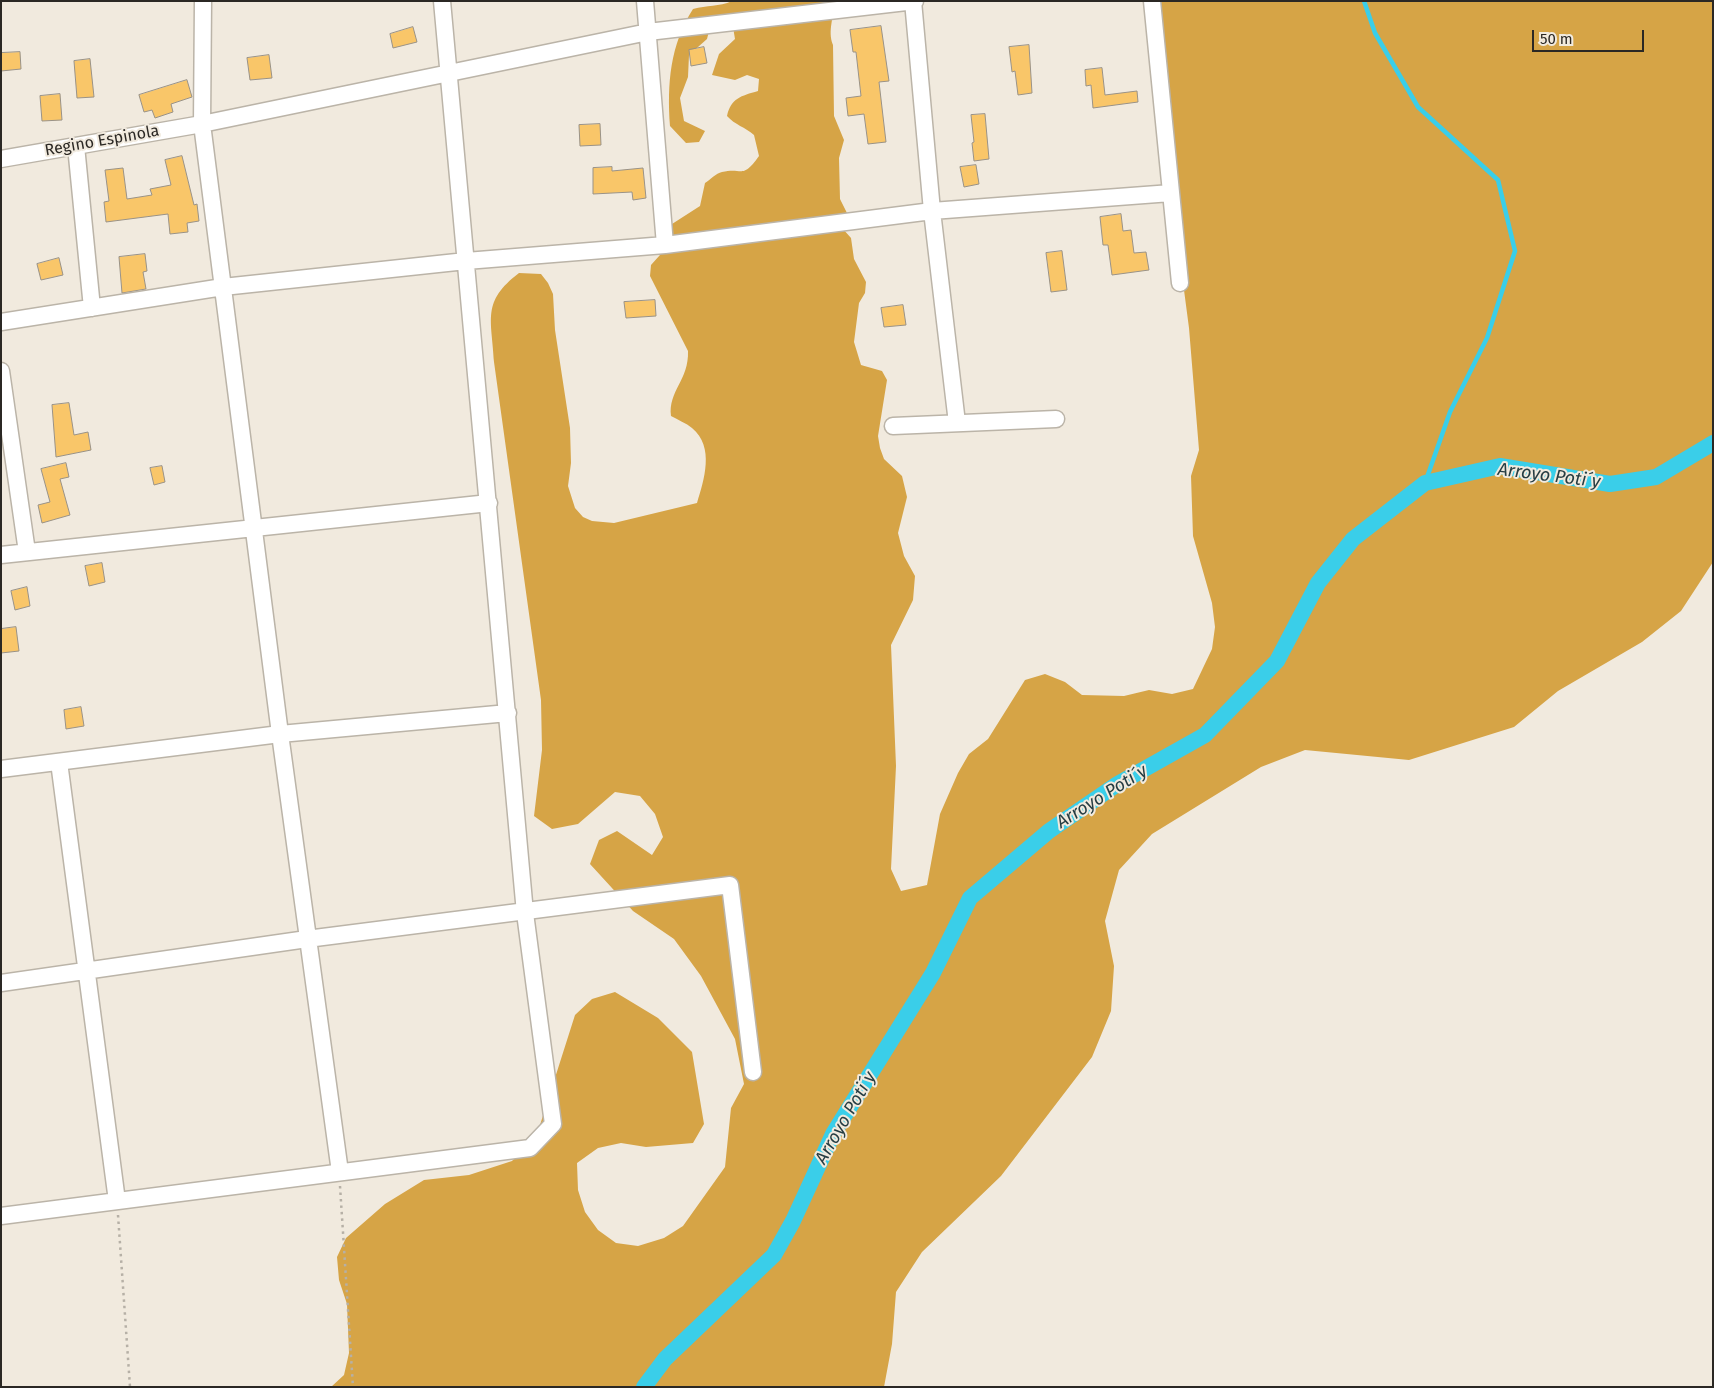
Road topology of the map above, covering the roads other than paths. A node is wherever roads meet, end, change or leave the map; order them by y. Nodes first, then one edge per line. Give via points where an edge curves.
1 (203, 1) edge
2 (442, 1) edge
3 (645, 1) edge
4 (914, 1) edge
5 (1152, 1) edge
6 (648, 32) junction
7 (449, 74) junction
8 (202, 124) junction
9 (76, 146) junction
10 (1, 159) edge
11 (1171, 193) junction
12 (932, 211) junction
13 (665, 245) junction
14 (466, 261) junction
15 (1180, 283) dead end
16 (223, 288) junction
17 (92, 308) junction
18 (1, 322) edge
19 (1, 371) edge
20 (1056, 419) dead end
21 (957, 423) junction
22 (893, 426) dead end
23 (489, 503) junction
24 (254, 528) junction
25 (27, 552) junction
26 (1, 555) edge
27 (508, 713) junction
28 (280, 734) junction
29 (59, 762) junction
30 (1, 769) edge
31 (525, 913) junction
32 (307, 939) junction
33 (86, 971) junction
34 (1, 983) edge
35 (753, 1072) dead end
36 (340, 1172) junction
37 (117, 1201) junction
38 (1, 1216) edge

1 - 8 street
2 - 7 street
3 - 6 street
4 - 6 street, Regino Espinola
4 - 12 street
5 - 11 street
6 - 7 street, Regino Espinola
6 - 13 street
7 - 8 street, Regino Espinola
7 - 14 street
8 - 9 street, Regino Espinola
8 - 16 street
9 - 10 street, Regino Espinola
9 - 17 street
11 - 12 street
11 - 15 street
12 - 13 street
12 - 21 street
13 - 14 street
14 - 16 street
14 - 23 street
16 - 17 street
16 - 24 street
17 - 18 street
19 - 25 street
20 - 21 street
21 - 22 street
23 - 24 street
23 - 27 street
24 - 25 street
24 - 28 street
25 - 26 street
27 - 28 street
27 - 31 street
28 - 29 street
28 - 32 street
29 - 30 street
29 - 33 street
31 - 32 street
31 - 35 street via 730,885
31 - 36 street via 554,1124 530,1148
32 - 33 street
32 - 36 street
33 - 34 street
33 - 37 street
36 - 37 street
37 - 38 street

